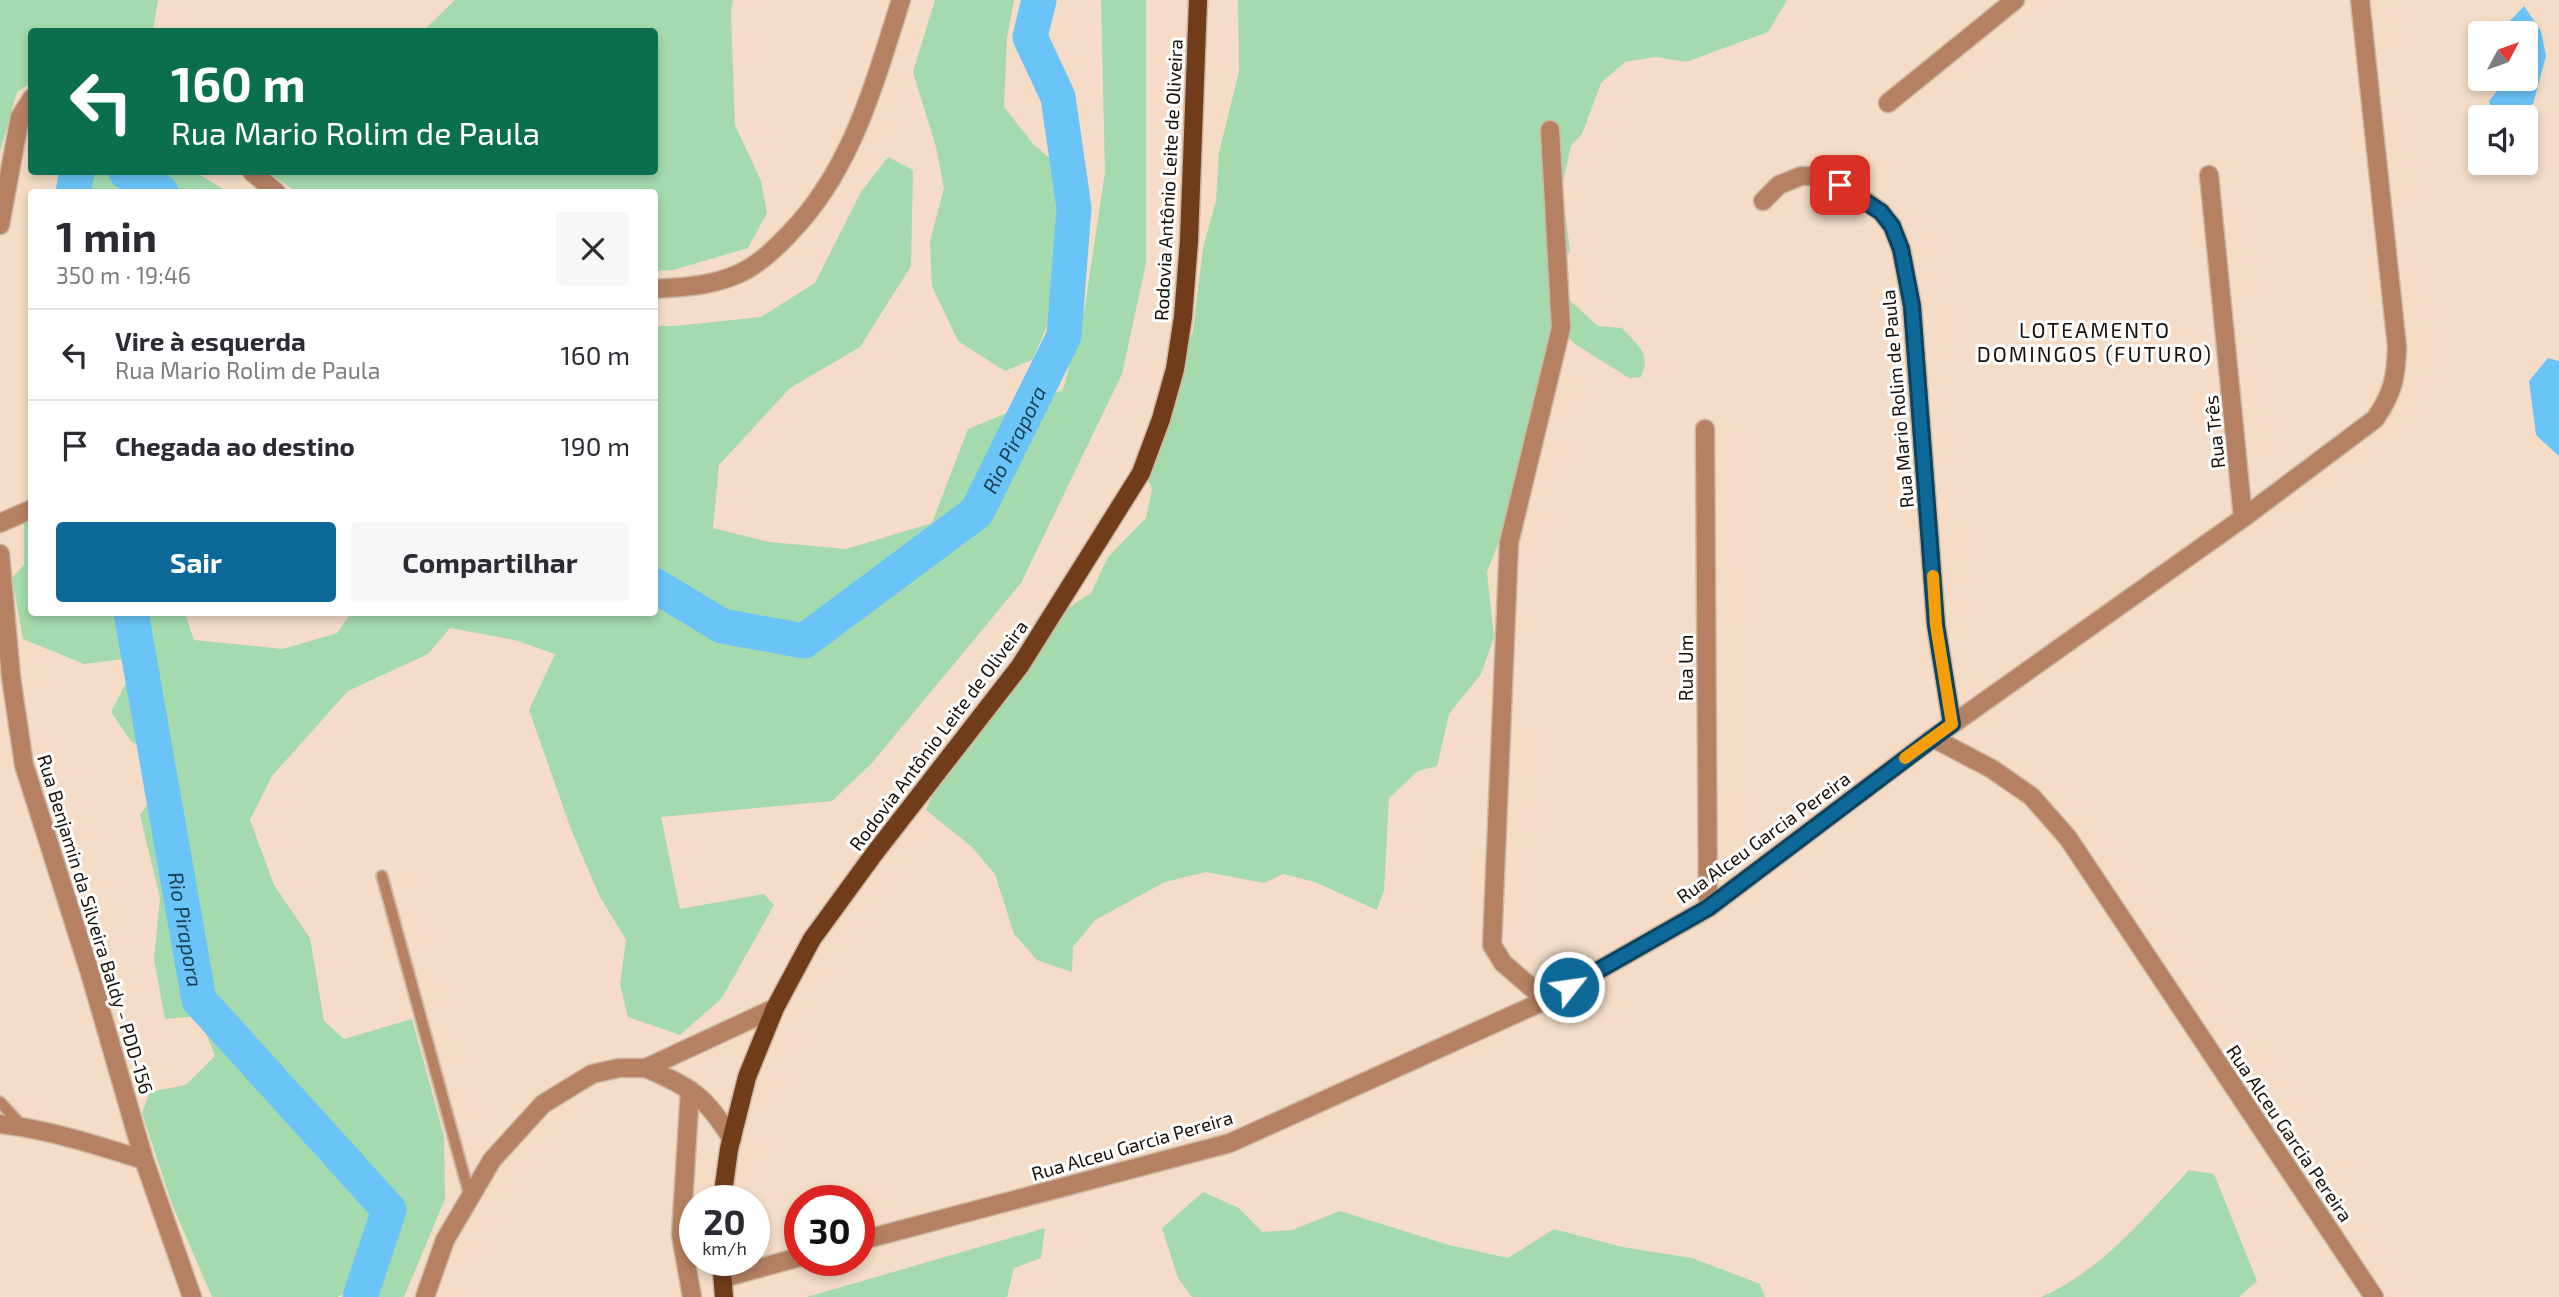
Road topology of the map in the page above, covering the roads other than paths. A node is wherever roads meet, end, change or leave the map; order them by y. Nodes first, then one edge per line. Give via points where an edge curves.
1 (901, 0) edge
2 (1198, 0) edge
3 (2015, 0) edge
4 (2360, 0) edge
5 (1888, 103) dead end
6 (28, 104) edge
7 (1550, 130) dead end
8 (256, 175) edge
9 (2209, 175) dead end
10 (273, 189) edge
11 (1763, 201) dead end
12 (0, 225) edge
13 (658, 289) edge
14 (1705, 429) dead end
15 (28, 511) edge
16 (2243, 518) junction
17 (0, 523) edge
18 (0, 554) edge
19 (1952, 724) junction
20 (1933, 738) junction
21 (382, 876) dead end
22 (1708, 908) junction
23 (1546, 1000) junction
24 (775, 1008) junction
25 (646, 1068) junction
26 (691, 1090) junction
27 (0, 1102) edge
28 (0, 1124) edge
29 (23, 1127) junction
30 (732, 1139) junction
31 (144, 1160) junction
32 (724, 1185) edge
33 (471, 1197) junction
34 (875, 1237) edge
35 (722, 1276) edge
36 (192, 1297) edge
37 (425, 1297) edge
38 (692, 1297) edge
39 (724, 1297) edge
40 (2374, 1297) edge

1 - 13 street via 847,154 807,216 776,248 740,273 700,286
2 - 24 main road, Rodovia Antônio Leite de Oliveira via 1183,317 1175,369 1141,473 1020,666 812,939
3 - 5 street
4 - 16 street via 2397,346 2396,374 2389,398 2375,419
6 - 12 street via 20,117
7 - 23 street via 1561,328 1509,543 1492,945 1503,963
8 - 10 street
9 - 16 street, Rua Três
11 - 19 street, Rua Mario Rolim de Paula via 1779,186 1801,176 1824,176 1881,212 1901,249 1912,306 1936,625
14 - 22 street, Rua Um
15 - 17 street
16 - 19 street
18 - 31 street, Rua Benjamin da Silveira Baldy - PDD-156 via 24,765
19 - 20 street
20 - 22 street, Rua Alceu Garcia Pereira
20 - 40 street, Rua Alceu Garcia Pereira via 2031,796 2068,838
21 - 33 lane
22 - 23 street, Rua Alceu Garcia Pereira
23 - 34 street, Rua Alceu Garcia Pereira via 1230,1143
24 - 25 street
24 - 30 main road, Rodovia Antônio Leite de Oliveira via 747,1077
25 - 26 street
25 - 33 street via 592,1074 543,1104 492,1160
26 - 30 street
26 - 38 street via 681,1235
27 - 29 lane
28 - 29 street
29 - 31 street
30 - 32 main road, Rodovia Antônio Leite de Oliveira
31 - 36 street, Rua Benjamin da Silveira Baldy - PDD-156
33 - 37 street via 445,1240
35 - 39 main road

